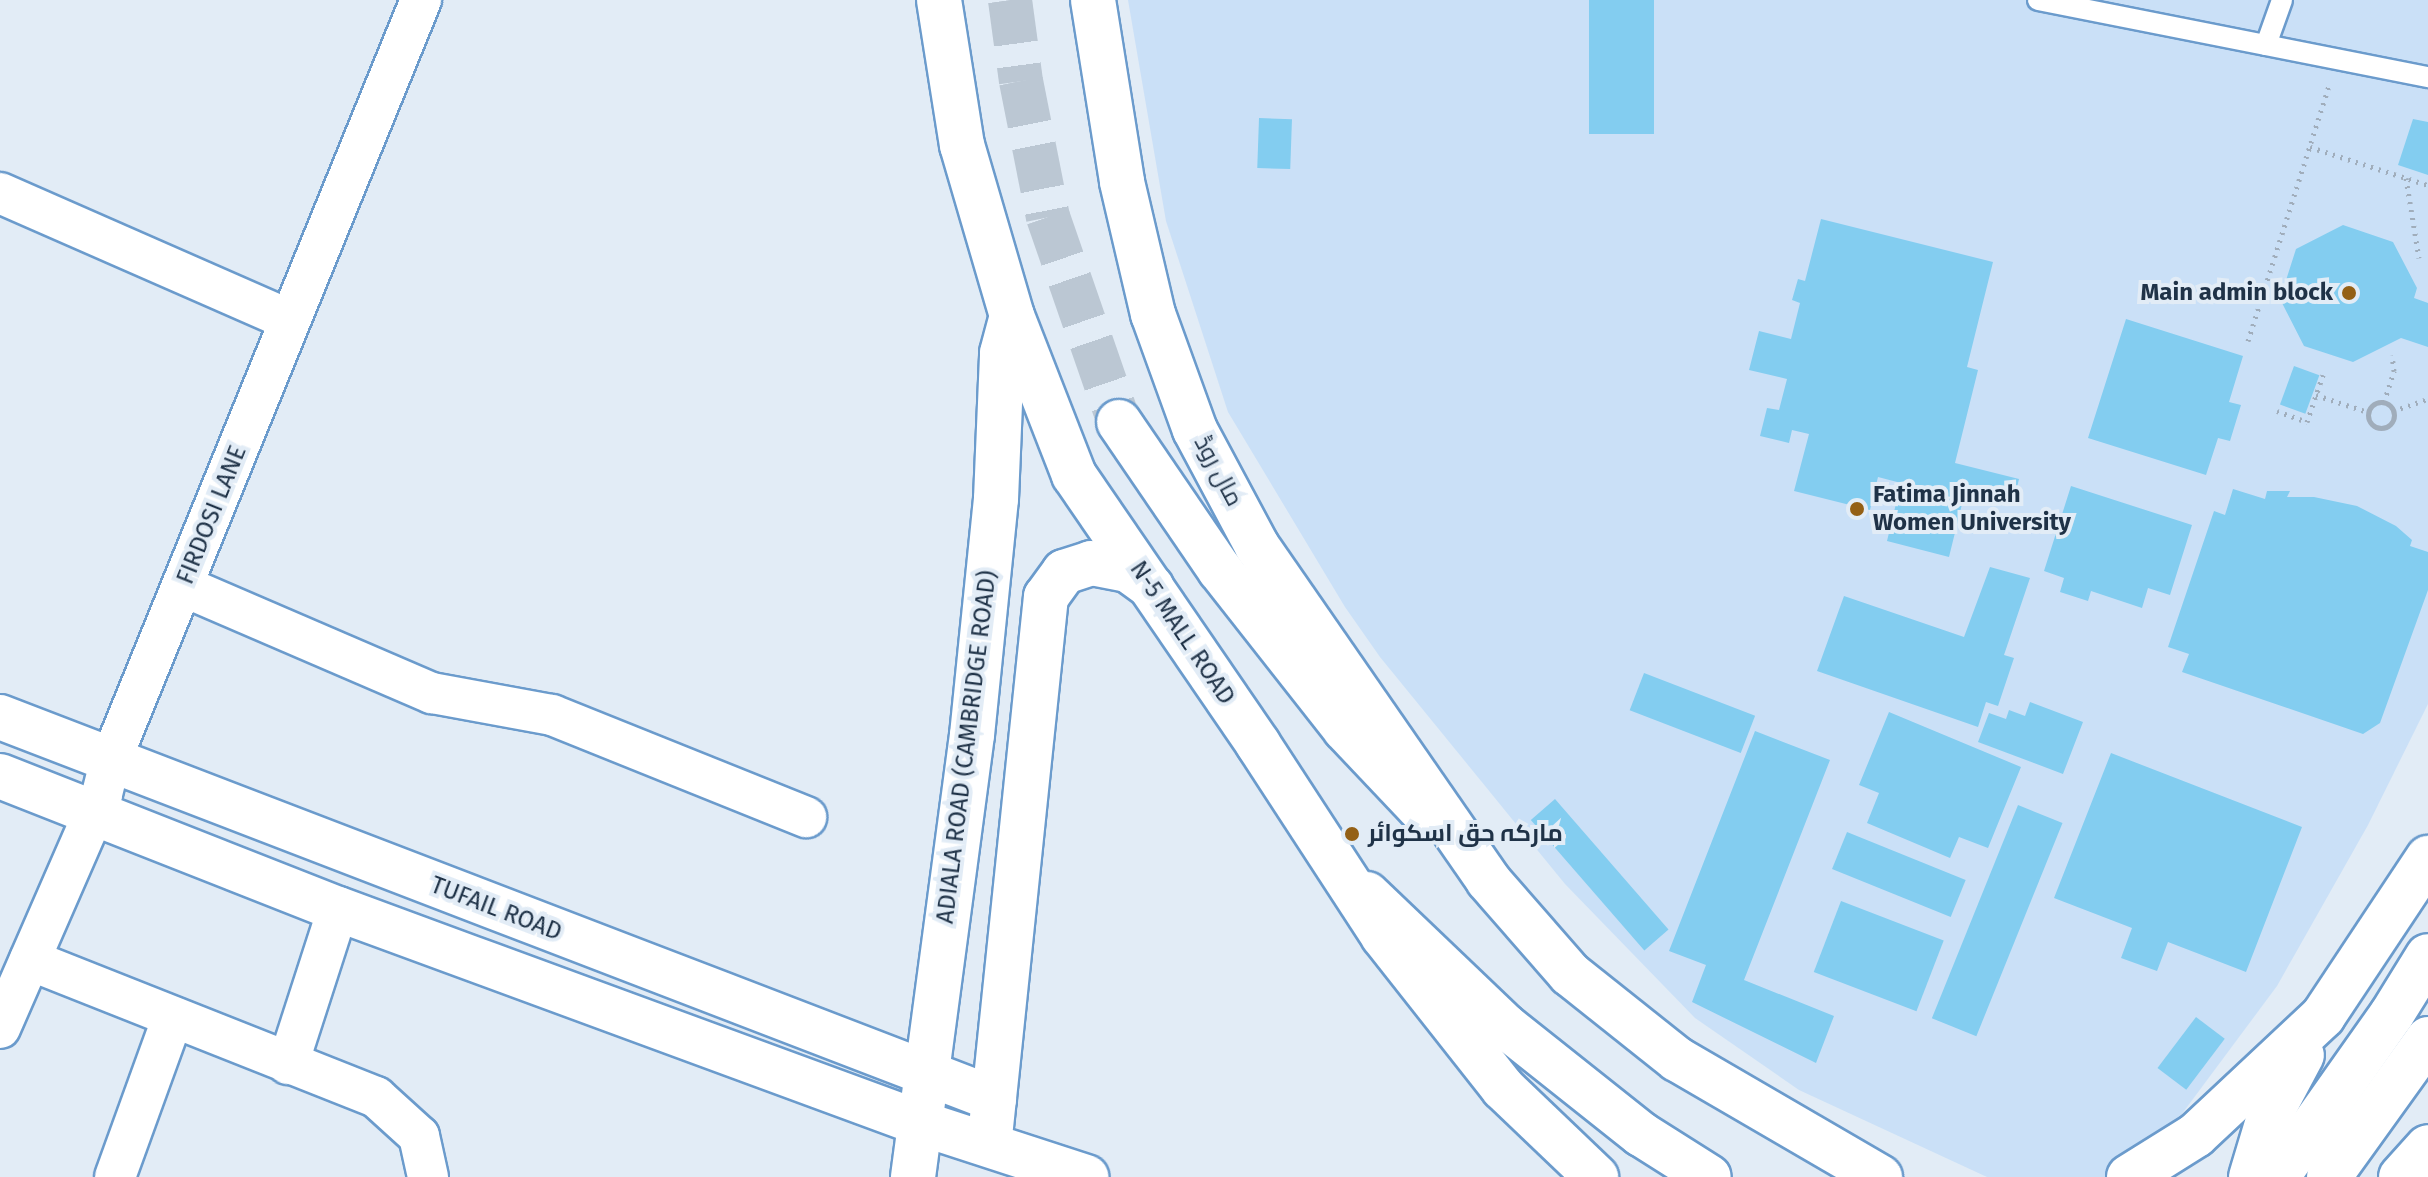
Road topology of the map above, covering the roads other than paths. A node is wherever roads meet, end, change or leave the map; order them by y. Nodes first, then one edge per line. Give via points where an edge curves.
1 (421, 0) edge
2 (939, 0) edge
3 (1093, 0) edge
4 (2038, 0) edge
5 (2282, 0) edge
6 (2266, 45) junction
7 (2428, 77) edge
8 (0, 193) edge
9 (1012, 316) junction
10 (289, 320) junction
11 (1119, 422) tunnel mouth
12 (183, 586) junction
13 (1151, 587) junction
14 (0, 717) edge
15 (110, 762) junction
16 (0, 776) edge
17 (91, 815) junction
18 (806, 817) dead end
19 (2428, 858) edge
20 (1336, 864) junction
21 (1488, 880) junction
22 (338, 909) junction
23 (2428, 956) edge
24 (30, 960) junction
25 (2323, 1016) junction
26 (173, 1017) junction
27 (0, 1028) edge
28 (2428, 1039) edge
29 (288, 1064) junction
30 (925, 1073) junction
31 (994, 1099) junction
32 (920, 1123) junction
33 (2428, 1147) edge
34 (986, 1162) edge
35 (115, 1177) edge
36 (428, 1177) edge
37 (913, 1177) edge
38 (1086, 1177) edge
39 (1596, 1177) edge
40 (1709, 1177) edge
41 (1880, 1177) edge
42 (2129, 1177) edge
43 (2251, 1177) edge
44 (2277, 1177) edge
45 (2329, 1177) edge
46 (2401, 1177) edge

1 - 10 street, FIRDOSI LANE
2 - 9 main road, N-5 MALL ROAD via 962,145
3 - 21 main road, مال روڈ via 1142,270 1195,430 1257,546
4 - 6 lane
5 - 6 lane
6 - 7 lane
8 - 10 street
9 - 13 main road, N-5 MALL ROAD via 1074,475
9 - 30 main road, ADIALA ROAD (CAMBRIDGE ROAD) via 1002,353 996,499 972,735
10 - 12 street, FIRDOSI LANE
11 - 21 main road via 1220,570 1345,729
12 - 15 street, FIRDOSI LANE
12 - 18 street via 432,693 552,715
13 - 20 main road, N-5 MALL ROAD
13 - 31 main road via 1128,570 1091,563 1064,572 1046,597
14 - 15 main road, TUFAIL ROAD
15 - 17 street, FIRDOSI LANE
15 - 30 main road, TUFAIL ROAD
16 - 17 main road
17 - 22 main road
17 - 24 street, FIRDOSI LANE
19 - 25 main road
20 - 39 main road, N-5 MALL ROAD via 1383,936 1503,1088
20 - 40 main road via 1505,1026 1641,1134
21 - 41 main road via 1570,974 1677,1059
22 - 29 street
22 - 32 main road
23 - 44 main road
24 - 26 street
24 - 27 street, FIRDOSI LANE
25 - 42 main road via 2196,1135
25 - 43 main road via 2269,1117
26 - 29 street
26 - 35 street
28 - 45 main road
29 - 36 street via 376,1097 419,1136
30 - 31 main road, TUFAIL ROAD
30 - 32 main road, ADIALA ROAD (CAMBRIDGE ROAD)
31 - 34 main road
32 - 34 main road
32 - 37 main road, ADIALA ROAD (CAMBRIDGE ROAD)
33 - 46 main road
34 - 38 main road

